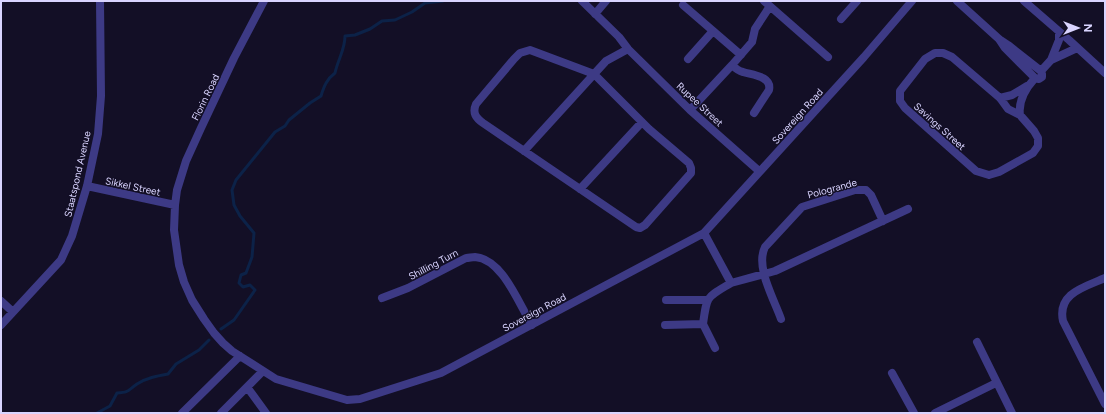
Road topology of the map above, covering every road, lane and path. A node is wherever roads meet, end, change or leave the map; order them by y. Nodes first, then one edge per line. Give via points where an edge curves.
1 (100, 1) edge
2 (264, 1) edge
3 (582, 1) edge
4 (606, 1) edge
5 (857, 1) edge
6 (912, 1) edge
7 (957, 1) edge
8 (1024, 1) edge
9 (767, 4) edge
10 (683, 5) dead end
11 (595, 14) junction
12 (842, 19) dead end
13 (713, 32) junction
14 (1059, 32) junction
15 (999, 39) junction
16 (1077, 48) junction
17 (628, 49) junction
18 (742, 55) junction
19 (828, 57) dead end
20 (688, 60) dead end
21 (1051, 60) junction
22 (732, 66) junction
23 (1041, 71) junction
24 (1105, 73) edge
25 (594, 74) junction
26 (1035, 78) junction
27 (1028, 85) junction
28 (1000, 98) junction
29 (690, 110) junction
30 (754, 113) dead end
31 (1020, 115) junction
32 (642, 122) junction
33 (524, 151) junction
34 (759, 171) junction
35 (87, 186) junction
36 (580, 189) junction
37 (175, 205) junction
38 (908, 209) dead end
39 (883, 221) junction
40 (704, 232) junction
41 (764, 275) junction
42 (1105, 278) edge
43 (731, 283) junction
44 (382, 298) dead end
45 (666, 300) dead end
46 (707, 300) junction
47 (1, 301) edge
48 (13, 312) junction
49 (781, 319) dead end
50 (703, 324) junction
51 (1, 325) edge
52 (532, 325) junction
53 (665, 325) dead end
54 (977, 342) dead end
55 (715, 348) dead end
56 (240, 356) junction
57 (263, 371) junction
58 (892, 373) dead end
59 (996, 383) junction
60 (247, 388) junction
61 (1105, 404) edge
62 (182, 413) edge
63 (221, 413) edge
64 (266, 413) edge
65 (914, 413) edge
66 (935, 413) edge
67 (1012, 413) edge

1 - 35 street, Staatspond Avenue via 101,96 98,134
2 - 37 street, Florin Road via 186,161
3 - 11 street, Rupee Street
4 - 11 street
5 - 12 street
6 - 34 street, Sovereign Road
7 - 15 street
8 - 14 street
9 - 18 street via 752,42
9 - 19 street
10 - 13 street
11 - 17 street, Rupee Street
13 - 18 street
13 - 20 street
14 - 16 street
14 - 21 street via 1059,40
15 - 23 street
15 - 26 street
16 - 21 street
16 - 24 street
17 - 25 street via 606,61
17 - 29 street, Rupee Street
18 - 22 street
21 - 23 street
22 - 29 street
22 - 30 street via 744,73 757,75 770,86
23 - 26 street via 1042,78
25 - 32 street
25 - 33 street
25 - 33 street via 530,50 514,58 476,104 474,112 478,120
26 - 27 street
27 - 28 street via 1012,95
27 - 31 street via 1022,98
28 - 31 street, Savings Street via 1008,109
28 - 31 street, Savings Street via 952,57 943,53 935,53 925,59 903,87 899,97 905,108 976,171 989,175 1033,153 1038,146 1034,130
29 - 34 street, Rupee Street
32 - 36 street
32 - 36 street via 689,163 691,168 691,173 645,225 636,227
33 - 36 street
34 - 40 street, Sovereign Road
35 - 37 street, Sikkel Street
35 - 48 street, Staatspond Avenue via 72,236 61,260
37 - 56 street, Sovereign Road via 174,230 184,282 192,300 214,333
38 - 39 street
39 - 41 street
39 - 41 street, Pologrande via 866,190 855,190 802,207 765,247 762,256
40 - 43 street
40 - 52 street, Sovereign Road
41 - 43 street
41 - 49 street, Pologrande
42 - 61 street via 1069,296 1063,304 1062,315
43 - 46 street
44 - 52 street, Shilling Turn via 408,288 466,258 476,257 497,268 506,278
45 - 46 street
46 - 50 street
47 - 48 street
48 - 51 street, Staatspond Avenue
50 - 53 street
50 - 55 street
52 - 57 street, Sovereign Road via 441,373 360,399 347,400 301,387 276,379
54 - 59 street
56 - 57 street, Sovereign Road
56 - 62 street
57 - 60 street
58 - 65 street
59 - 66 street
59 - 67 street
60 - 63 street
60 - 64 street

